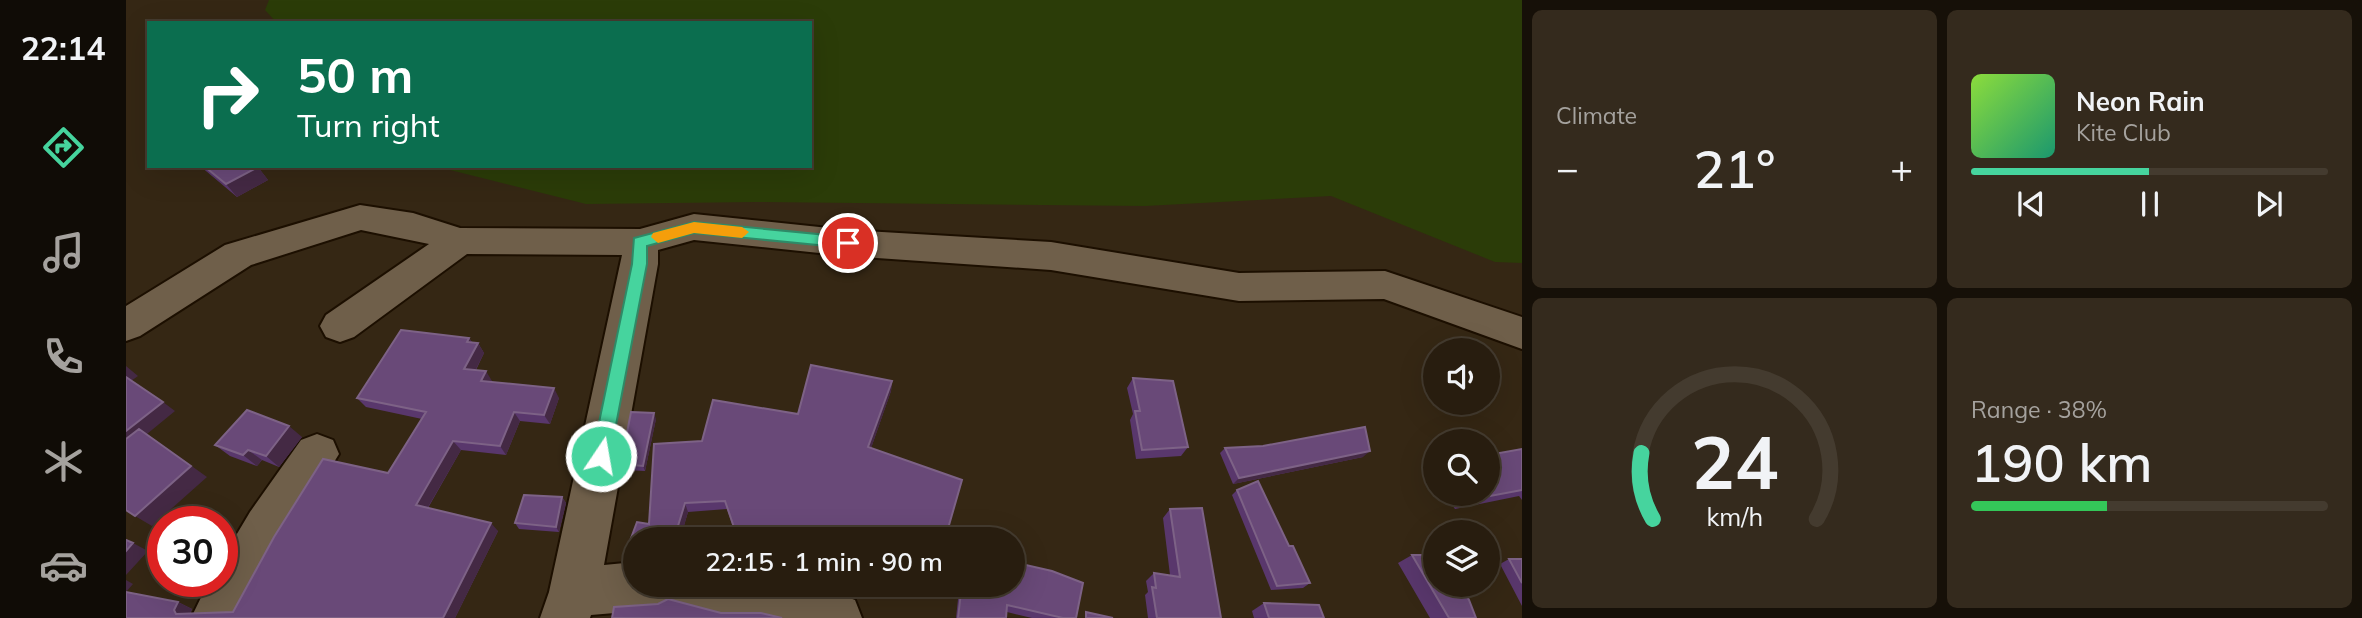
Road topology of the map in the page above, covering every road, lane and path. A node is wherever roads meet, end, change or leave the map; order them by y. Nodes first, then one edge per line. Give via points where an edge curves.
1 (460, 241) junction
2 (639, 242) junction
3 (126, 325) edge
4 (340, 326) dead end
5 (1522, 333) edge
6 (317, 454) dead end
7 (623, 593) edge
8 (741, 597) edge
9 (569, 605) edge
10 (216, 618) edge
11 (837, 618) edge

1 - 2 street
1 - 3 street via 413,226 360,217 238,255
1 - 4 street
2 - 5 street via 694,228 1051,256 1240,287 1385,285
2 - 9 street via 640,264
6 - 10 street via 267,528
7 - 9 street
8 - 11 street

